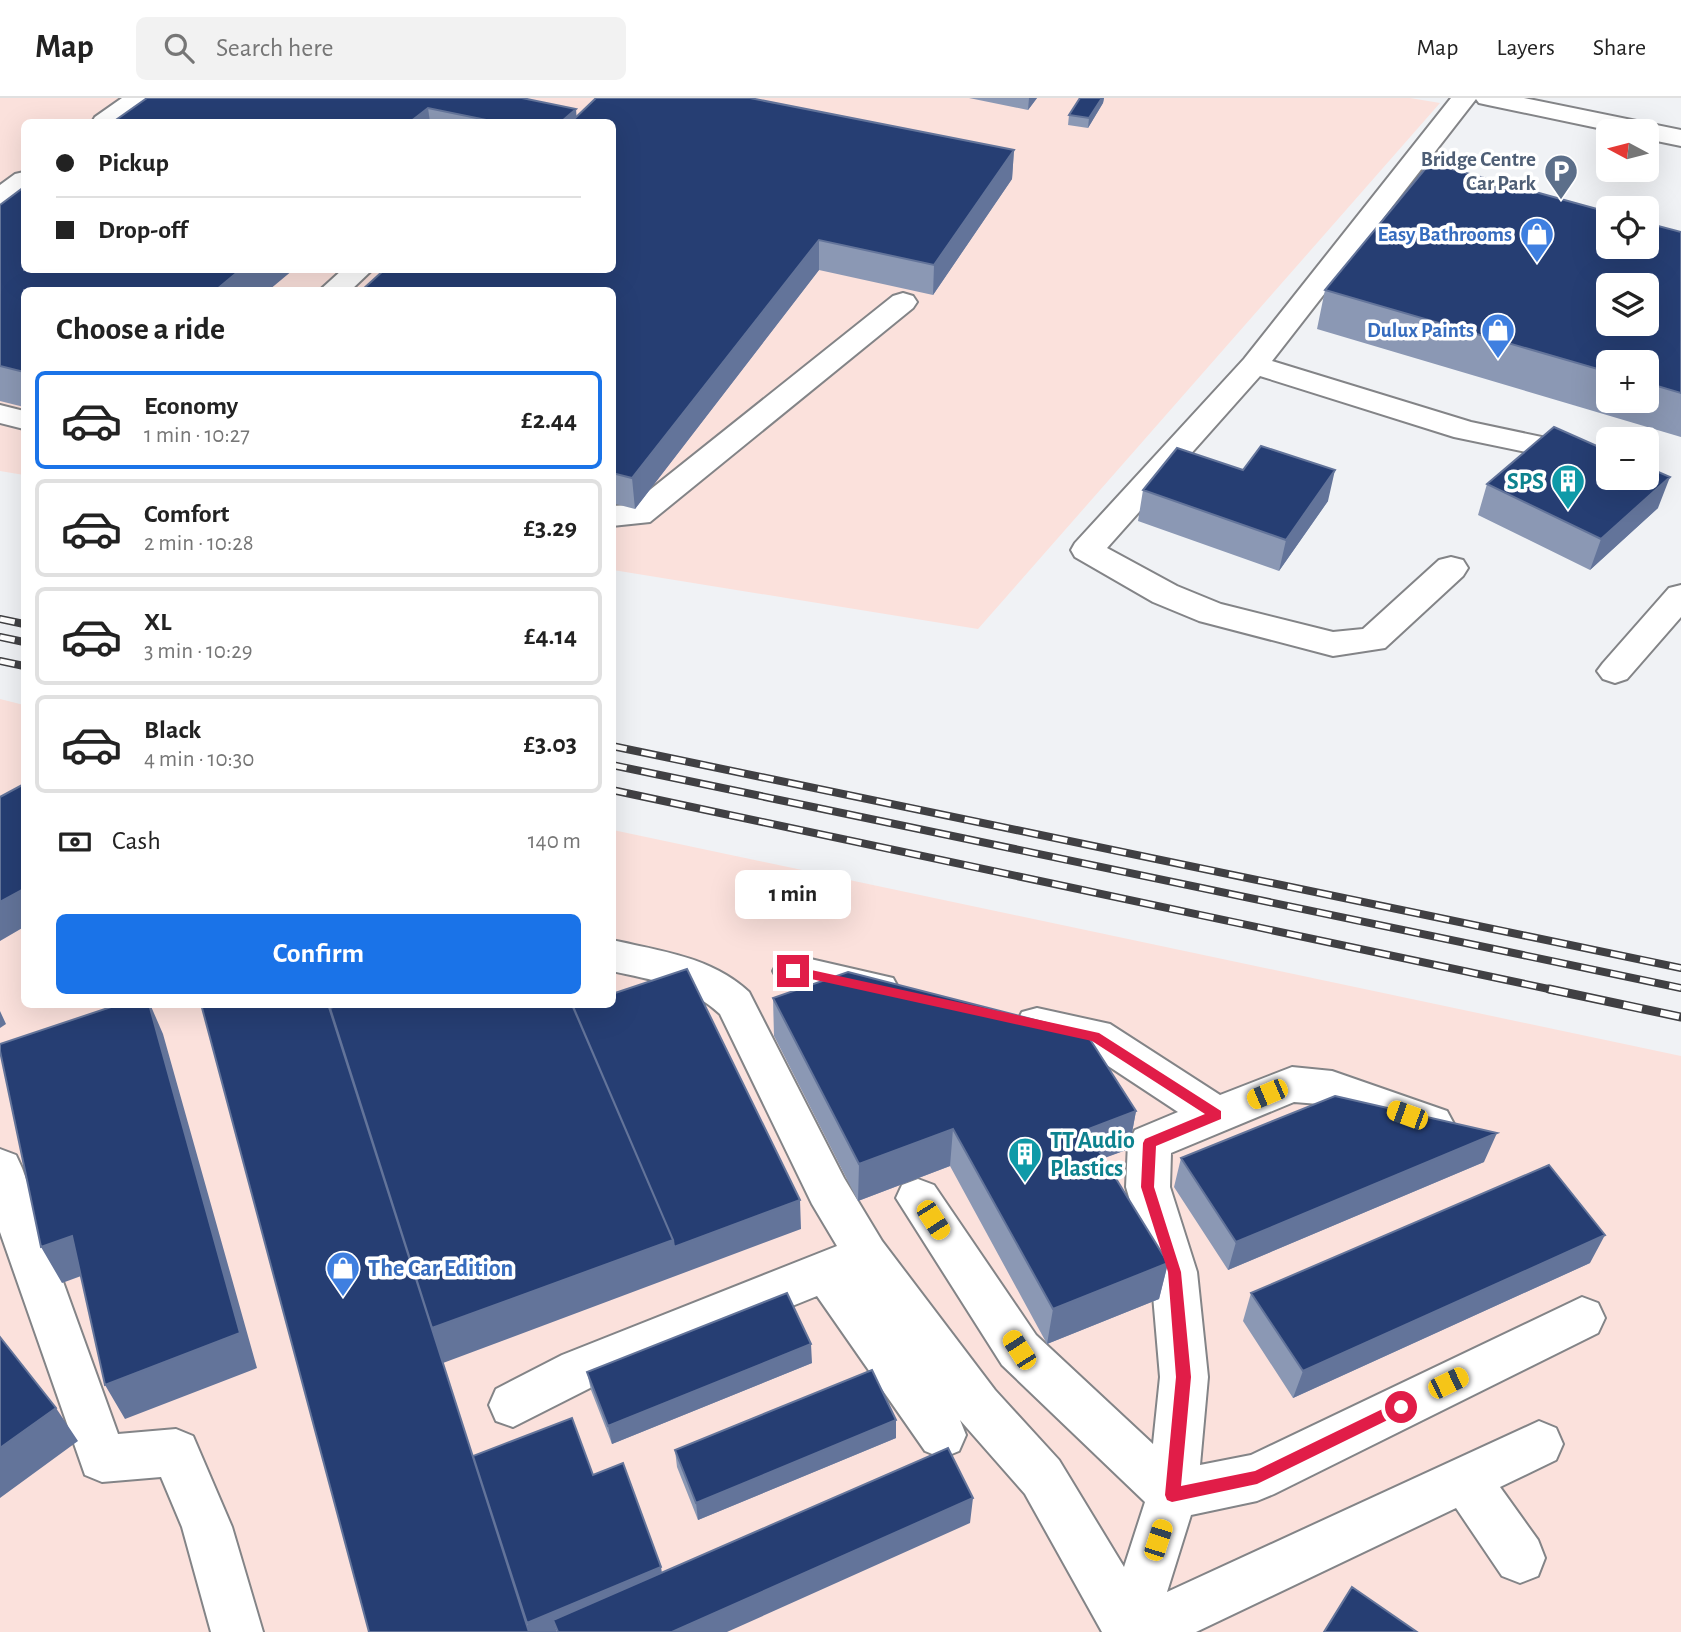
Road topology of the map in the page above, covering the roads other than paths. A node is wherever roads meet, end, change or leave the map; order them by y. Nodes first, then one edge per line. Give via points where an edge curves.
1 (138, 98) edge
2 (1464, 98) edge
3 (1488, 98) edge
4 (108, 119) edge
5 (1681, 138) edge
6 (21, 182) edge
7 (0, 198) edge
8 (354, 273) edge
9 (338, 287) edge
10 (903, 302) dead end
11 (1254, 365) junction
12 (0, 414) edge
13 (21, 419) edge
14 (1596, 457) edge
15 (616, 516) edge
16 (1451, 568) dead end
17 (1681, 596) edge
18 (1615, 671) dead end
19 (616, 956) edge
20 (793, 971) dead end
21 (911, 996) edge
22 (1003, 1016) edge
23 (1217, 1115) junction
24 (1432, 1124) edge
25 (0, 1168) edge
26 (918, 1198) dead end
27 (847, 1264) junction
28 (1582, 1318) dead end
29 (513, 1405) dead end
30 (942, 1435) dead end
31 (1539, 1444) dead end
32 (1465, 1480) junction
33 (1172, 1495) junction
34 (1520, 1558) dead end
35 (1133, 1631) edge
36 (237, 1632) edge

1 - 4 street
2 - 11 street
3 - 5 street
6 - 7 street
8 - 9 street
10 - 15 street via 639,515
11 - 14 street via 1465,430
11 - 16 street via 1087,550 1165,594 1210,613 1333,644 1373,640
12 - 13 street
17 - 18 street
19 - 27 street via 698,978 715,985 735,1003 828,1191
20 - 21 street
22 - 23 street via 1095,1037
23 - 24 street via 1292,1084 1332,1088
23 - 33 street via 1150,1143 1148,1187 1174,1272 1184,1377
25 - 36 street via 102,1459 176,1452 207,1527
26 - 33 street via 1019,1350
27 - 29 street via 579,1370
27 - 30 street
27 - 35 street via 1042,1477
28 - 33 street via 1257,1478
31 - 32 street
32 - 34 street
32 - 35 street
33 - 35 street

